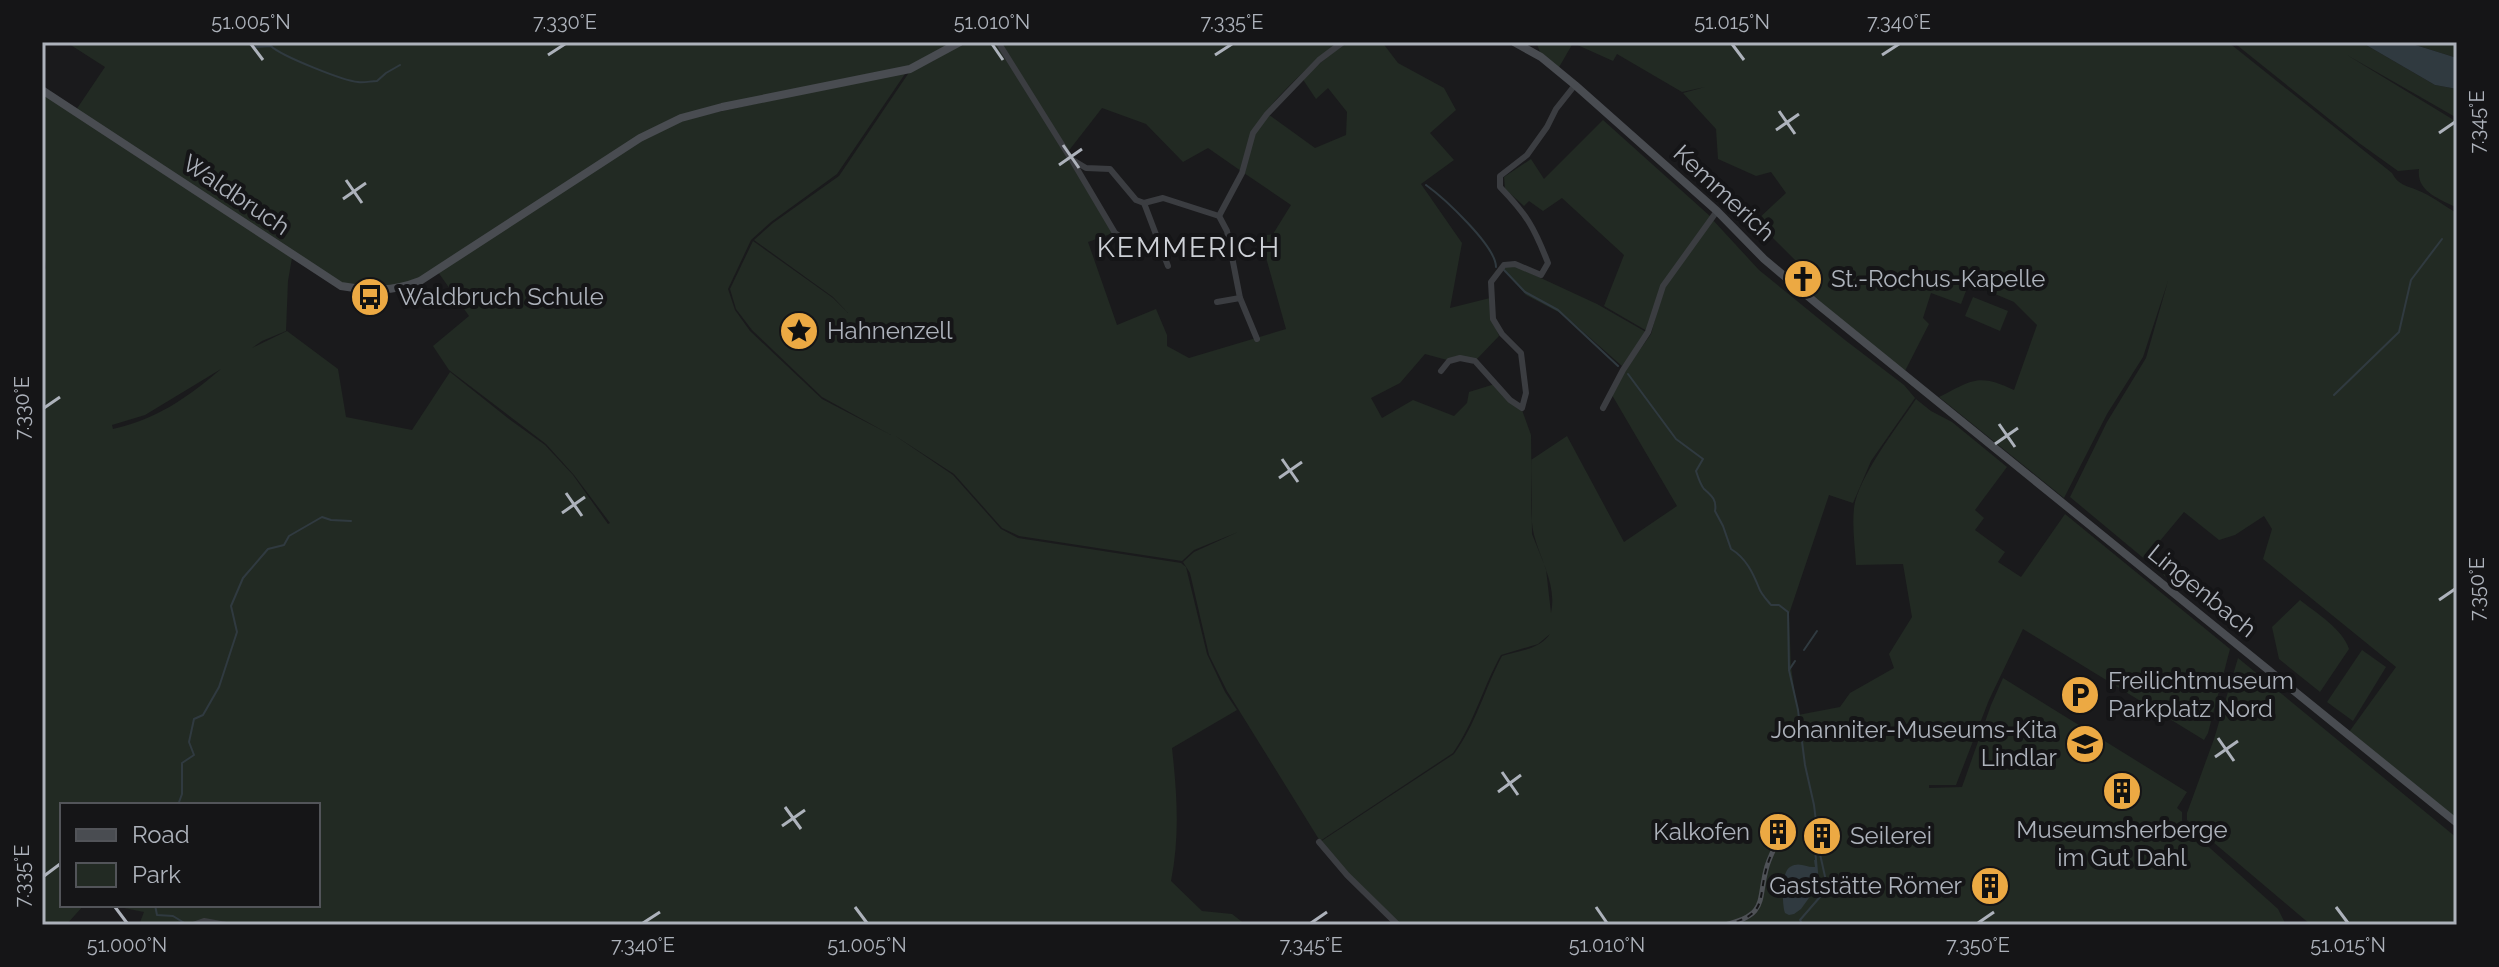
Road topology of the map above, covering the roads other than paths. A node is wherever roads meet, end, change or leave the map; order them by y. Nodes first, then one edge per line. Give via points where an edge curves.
1 (960, 42) edge
2 (998, 42) edge
3 (1343, 42) edge
4 (1514, 42) edge
5 (1575, 85) junction
6 (42, 90) edge
7 (1071, 159) junction
8 (1144, 203) junction
9 (1717, 211) junction
10 (1219, 216) junction
11 (1130, 243) dead end
12 (1168, 266) dead end
13 (1240, 298) junction
14 (1217, 302) dead end
15 (1257, 339) dead end
16 (1441, 371) dead end
17 (1922, 388) joint
18 (1603, 408) dead end
19 (2457, 823) edge
20 (1319, 842) dead end
21 (193, 925) edge
22 (226, 925) edge
23 (1398, 925) edge

1 - 6 street, Waldbruch via 910,69 681,118 640,138 420,281 396,290 341,286
2 - 7 street
3 - 10 street via 1319,60 1253,133 1242,173
4 - 5 street, Kemmerich
5 - 9 street, Kemmerich
5 - 16 street via 1527,155 1500,176 1500,187 1534,227 1548,263 1541,275 1504,265 1491,282 1493,319 1521,353 1526,393 1522,408 1475,361 1449,361
7 - 8 street via 1086,168 1110,169
7 - 11 street via 1115,233
8 - 10 street via 1163,198
8 - 12 street
9 - 17 street, Kemmerich via 1764,259
9 - 18 street via 1663,286 1648,332
10 - 13 street via 1227,231
13 - 14 street
13 - 15 street
17 - 19 street, Lingenbach
20 - 23 street
21 - 22 street

